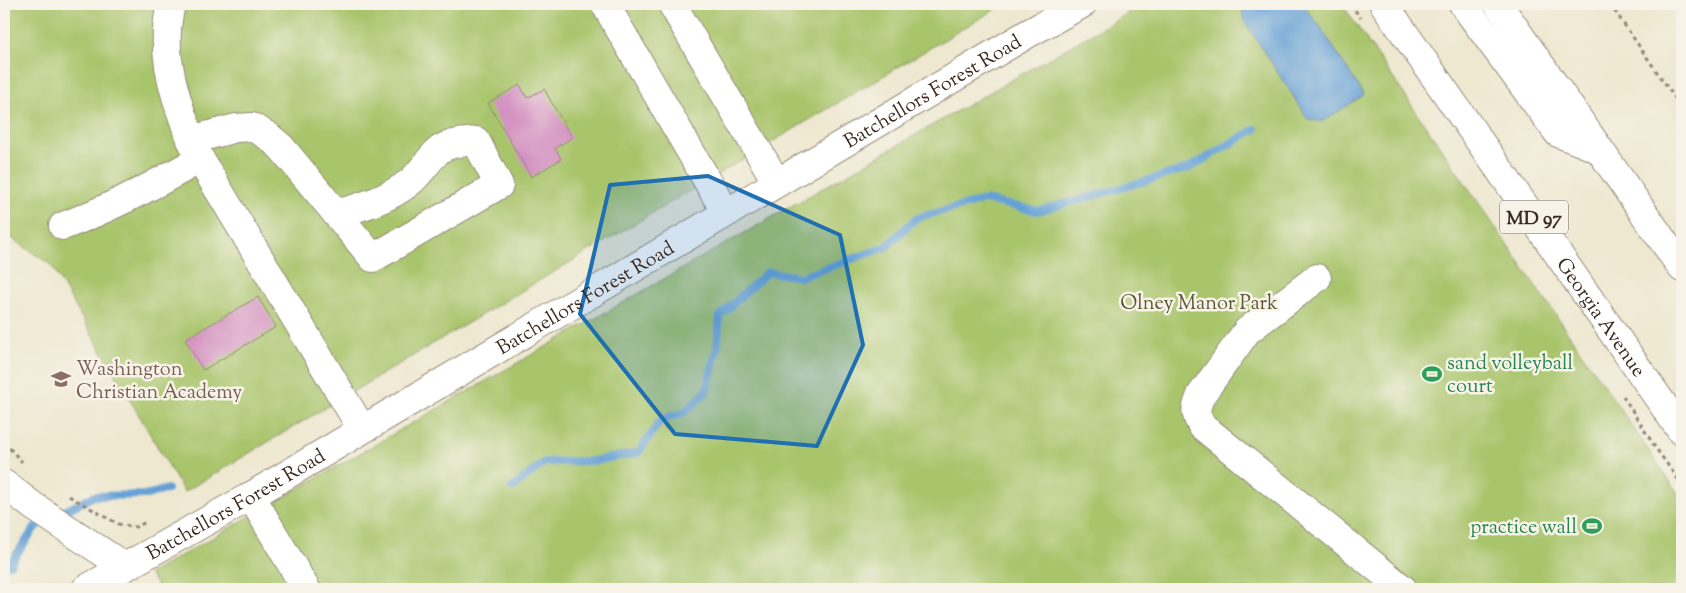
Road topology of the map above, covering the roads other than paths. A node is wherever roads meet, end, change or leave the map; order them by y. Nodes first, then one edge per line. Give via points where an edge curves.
1 (171, 4) edge
2 (605, 4) edge
3 (672, 4) edge
4 (1082, 4) edge
5 (1384, 4) edge
6 (1463, 4) edge
7 (1498, 4) edge
8 (1508, 4) edge
9 (1519, 34) junction
10 (195, 149) junction
11 (1599, 149) junction
12 (777, 182) junction
13 (726, 213) junction
14 (336, 214) junction
15 (63, 226) dead end
16 (1682, 268) edge
17 (1317, 278) dead end
18 (362, 429) junction
19 (1682, 432) edge
20 (4, 484) edge
21 (251, 496) junction
22 (125, 567) junction
23 (86, 589) edge
24 (306, 589) edge
25 (1403, 589) edge

1 - 10 street via 167,32 168,61 182,118
2 - 13 street
3 - 12 street
4 - 12 street, Batchellors Forest Road
5 - 19 street, Georgia Avenue / MD 97
6 - 11 street via 1558,132
7 - 9 street
8 - 9 street
9 - 11 street
10 - 14 street via 236,128 252,127 281,147
10 - 15 street via 128,198
10 - 18 street
11 - 16 street
12 - 13 street, Batchellors Forest Road
13 - 18 street, Batchellors Forest Road
14 - 14 street via 373,258 499,185 476,141 456,144 437,151 410,182 386,197
17 - 25 street via 1247,331 1201,395 1196,415 1202,426
18 - 21 street, Batchellors Forest Road
20 - 22 street
21 - 22 street, Batchellors Forest Road
21 - 24 street
22 - 23 street, Batchellors Forest Road

